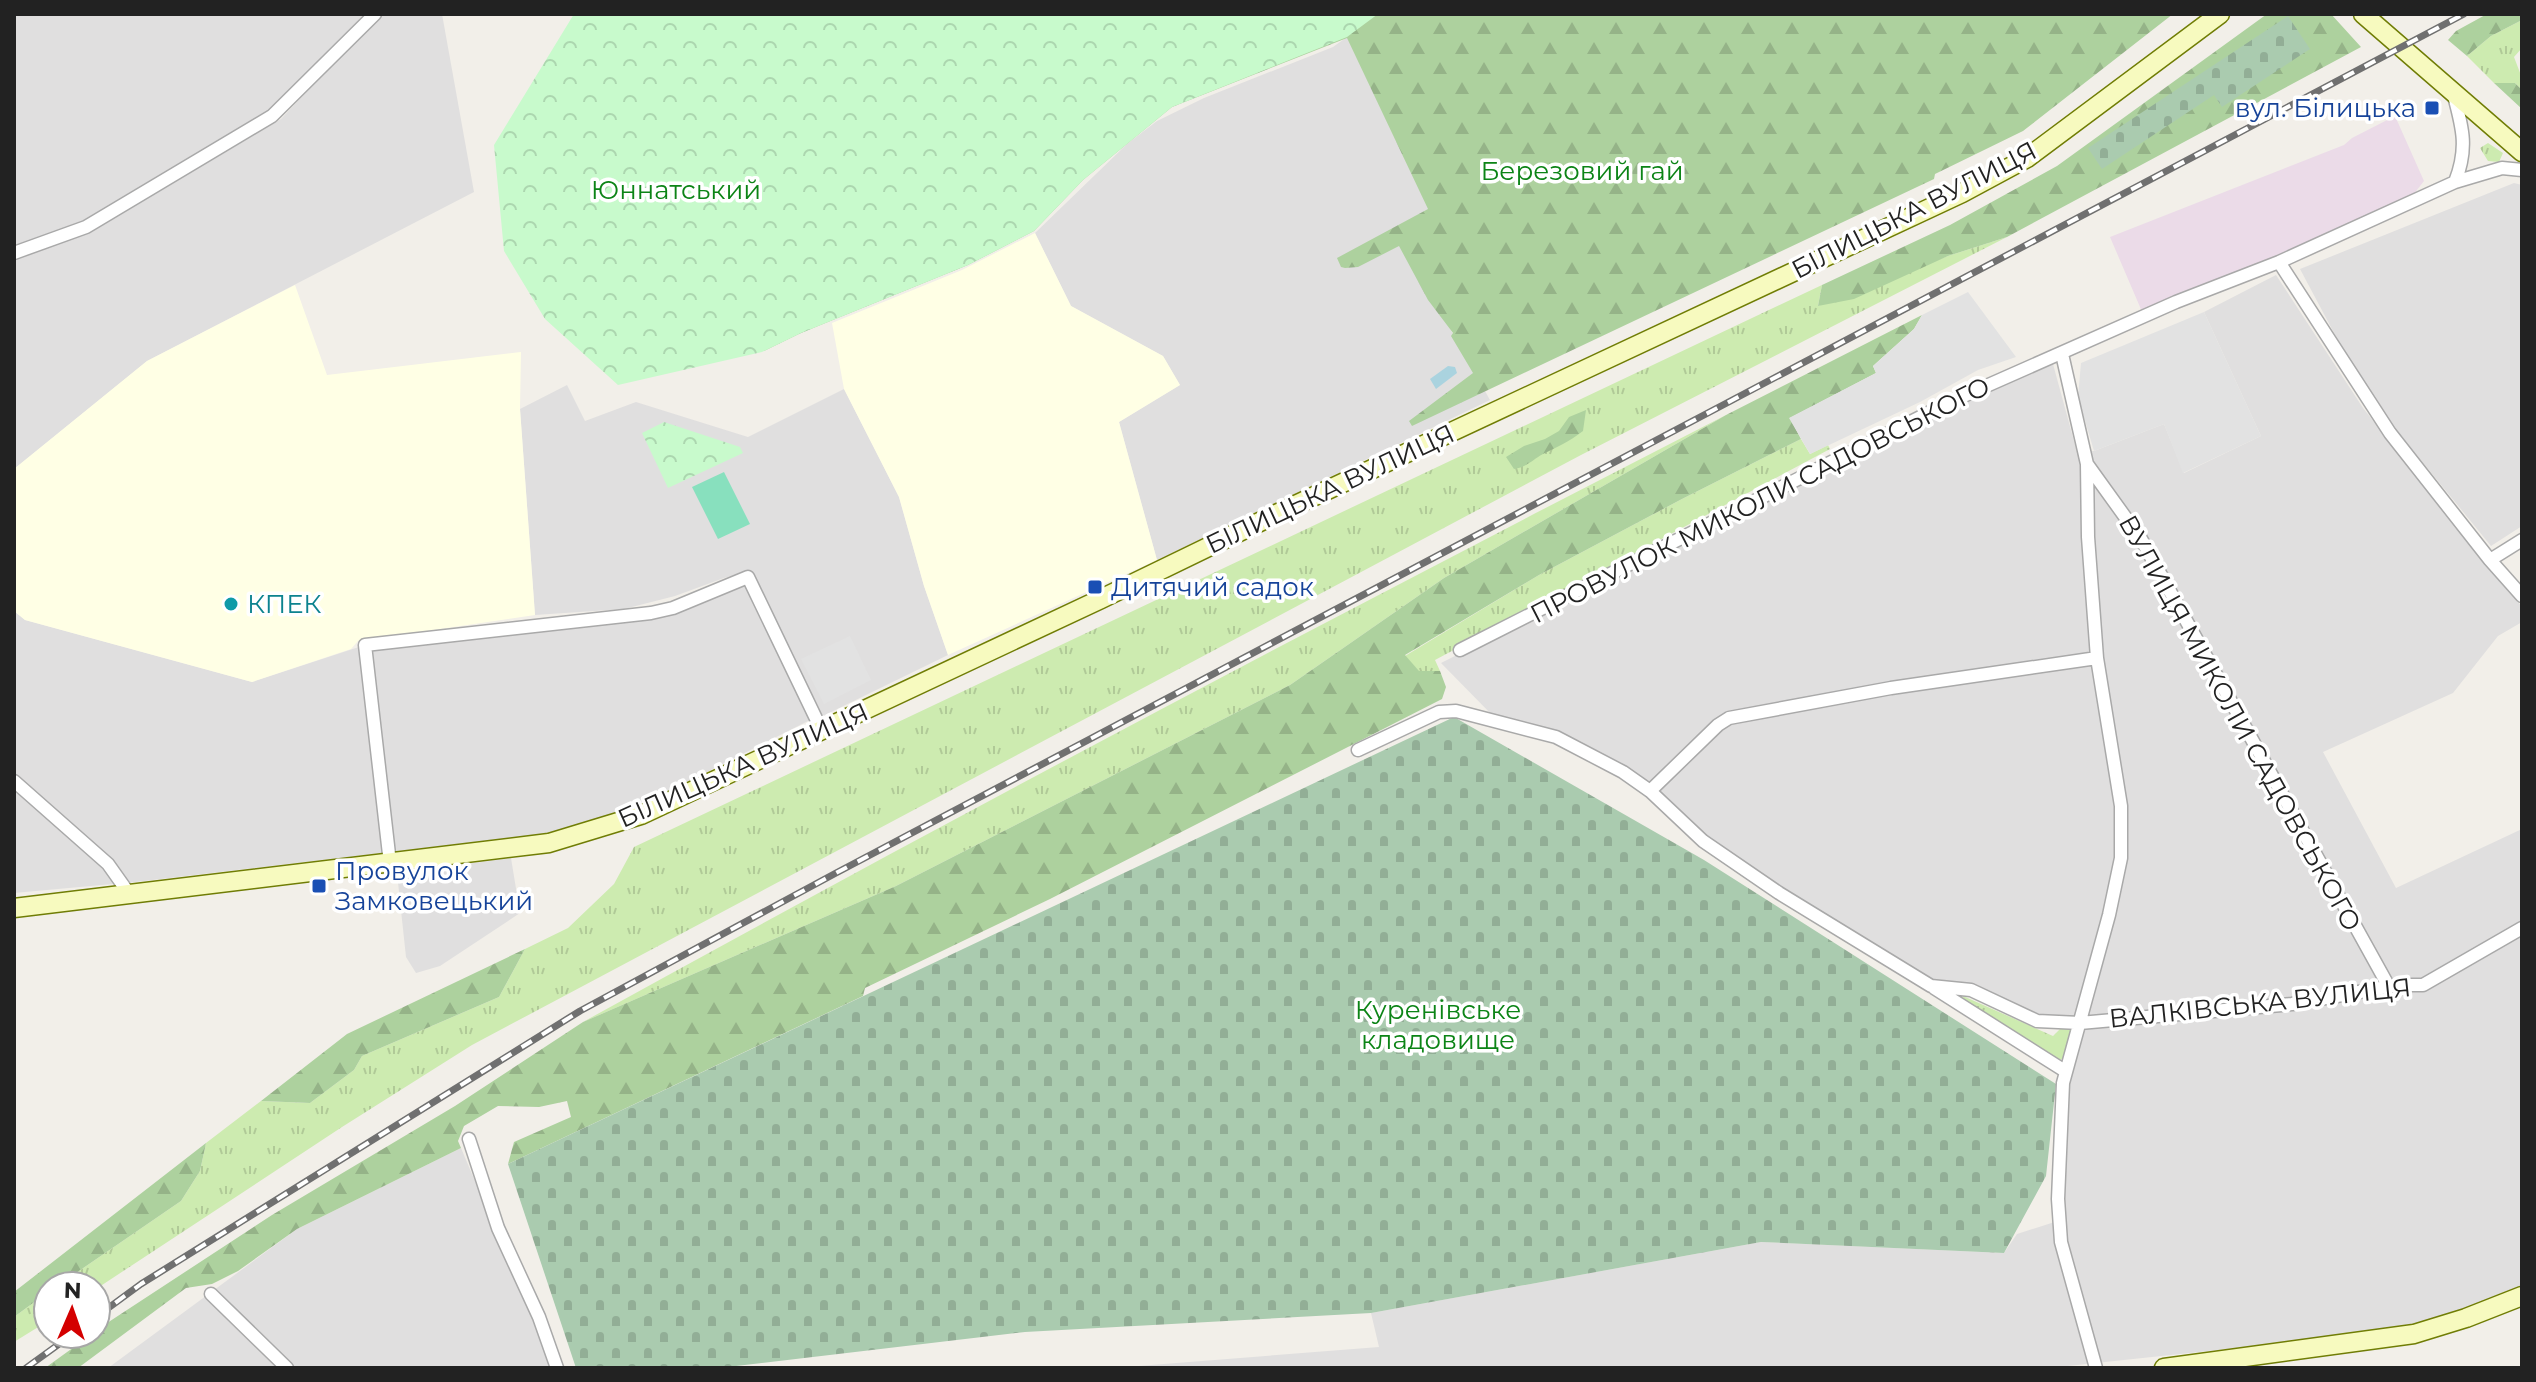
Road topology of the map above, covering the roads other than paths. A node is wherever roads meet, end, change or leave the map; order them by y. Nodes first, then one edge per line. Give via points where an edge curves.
1 (375, 14) edge
2 (2220, 14) edge
3 (2363, 14) edge
4 (2454, 96) junction
5 (2522, 152) edge
6 (2522, 170) edge
7 (2455, 182) junction
8 (14, 253) edge
9 (2279, 262) junction
10 (2062, 354) junction
11 (2087, 464) junction
12 (2522, 540) edge
13 (2490, 560) junction
14 (2522, 596) edge
15 (1460, 650) dead end
16 (2097, 658) junction
17 (822, 731) junction
18 (1358, 750) dead end
19 (14, 781) edge
20 (1650, 791) junction
21 (390, 863) junction
22 (130, 895) junction
23 (14, 908) edge
24 (2522, 928) edge
25 (1931, 986) junction
26 (2389, 987) junction
27 (2080, 1023) junction
28 (2065, 1071) junction
29 (469, 1139) dead end
30 (211, 1294) dead end
31 (2522, 1296) edge
32 (287, 1368) edge
33 (557, 1368) edge
34 (2096, 1368) edge
35 (2164, 1368) edge

1 - 8 street via 272,116 86,227
2 - 17 main road, БІЛИЦЬКА ВУЛИЦЯ via 2027,158 1962,193
3 - 4 main road
4 - 5 main road
4 - 7 street via 2464,148
6 - 7 street via 2502,168
7 - 9 street
9 - 10 street
9 - 13 street via 2390,433
10 - 11 street
10 - 15 street, ПРОВУЛОК МИКОЛИ САДОВСЬКОГО via 1950,402
11 - 16 street
11 - 26 street, ВУЛИЦЯ МИКОЛИ САДОВСЬКОГО via 2141,539
12 - 13 street
13 - 14 street
16 - 20 street via 1729,718
16 - 27 street via 2120,792 2121,858
17 - 21 main road, БІЛИЦЬКА ВУЛИЦЯ via 601,829 549,843
17 - 21 street via 748,577 651,613 365,645
18 - 20 street, ВАЛКІВСЬКА ВУЛИЦЯ via 1439,712 1456,711 1556,737
19 - 22 street via 108,864
20 - 25 street, ВАЛКІВСЬКА ВУЛИЦЯ via 1703,841
21 - 22 main road, БІЛИЦЬКА ВУЛИЦЯ
22 - 23 main road, БІЛИЦЬКА ВУЛИЦЯ
24 - 26 street, ВАЛКІВСЬКА ВУЛИЦЯ via 2423,985
25 - 27 street, ВАЛКІВСЬКА ВУЛИЦЯ via 1971,990 2037,1021
25 - 28 street
26 - 27 street, ВАЛКІВСЬКА ВУЛИЦЯ via 2292,1004
27 - 28 street
28 - 34 street via 2058,1199 2061,1242
29 - 33 street via 498,1228
30 - 32 street
31 - 35 main road via 2414,1334

